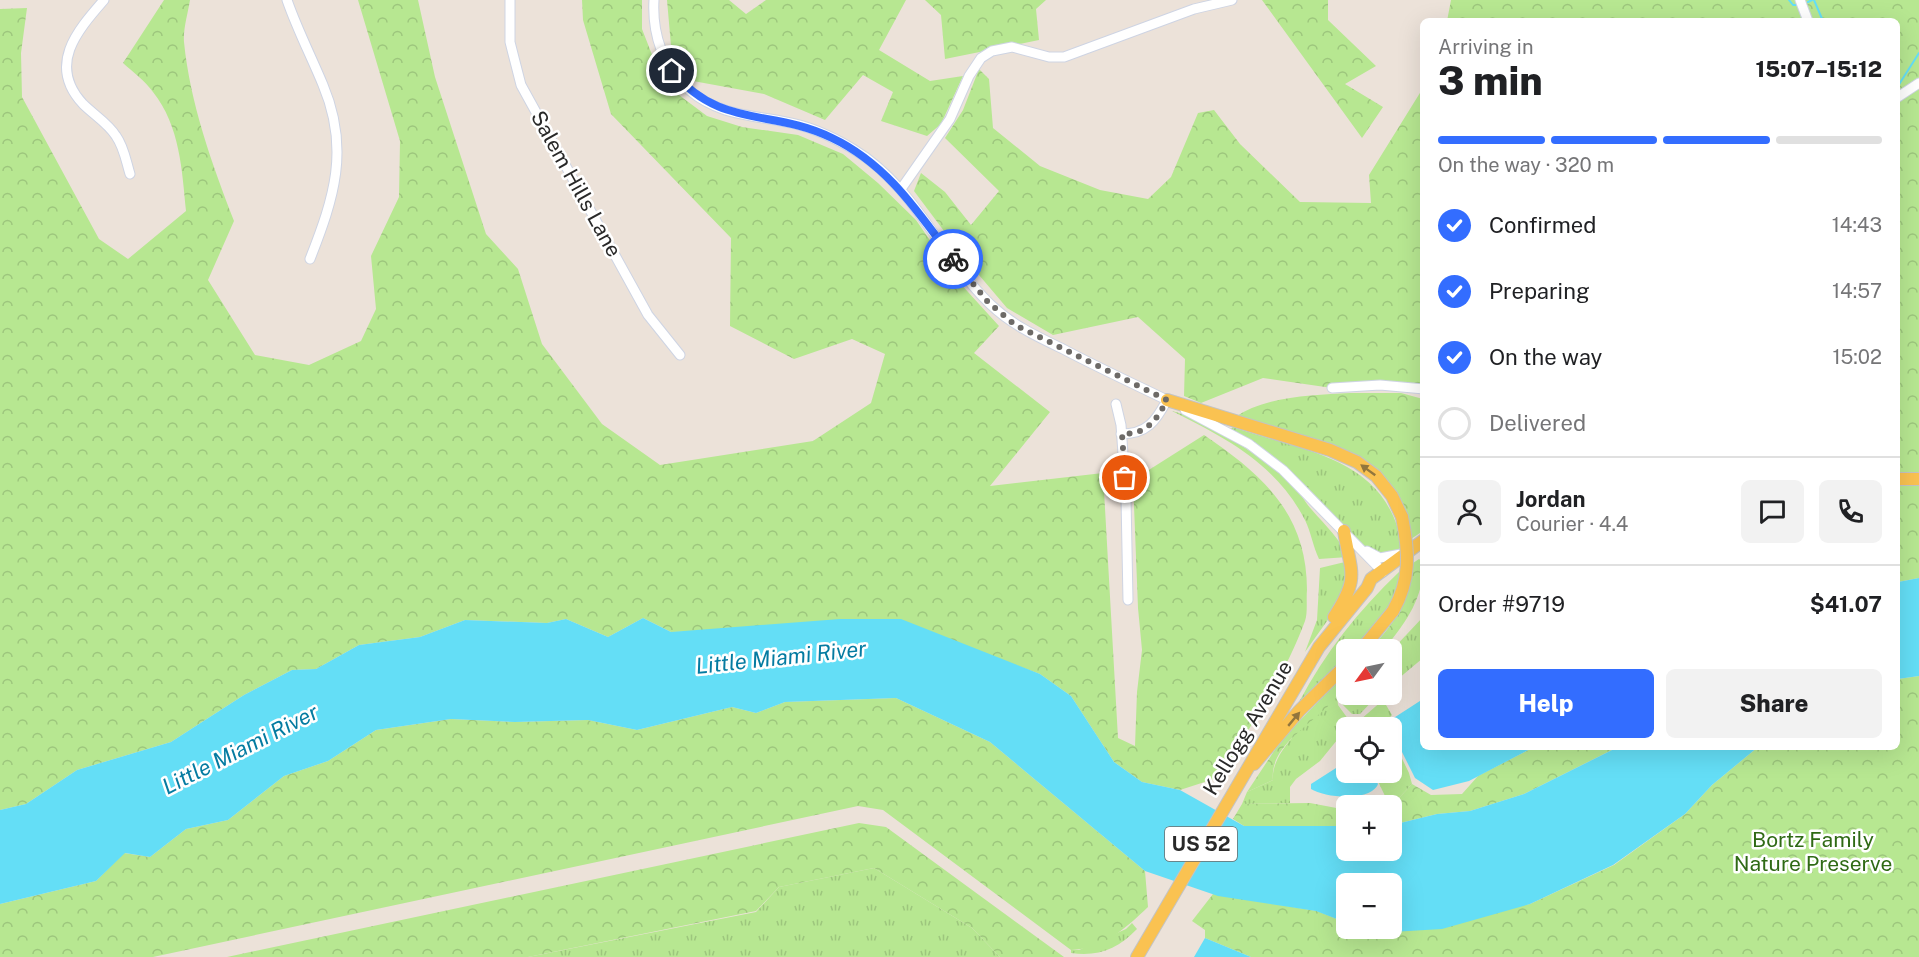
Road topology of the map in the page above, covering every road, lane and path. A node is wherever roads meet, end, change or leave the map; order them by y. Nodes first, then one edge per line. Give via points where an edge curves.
1 (104, 0) edge
2 (287, 0) edge
3 (510, 0) edge
4 (654, 0) edge
5 (1232, 0) edge
6 (1800, 0) edge
7 (1807, 18) edge
8 (1919, 83) edge
9 (1900, 96) edge
10 (130, 174) dead end
11 (902, 189) junction
12 (310, 259) dead end
13 (680, 355) dead end
14 (1332, 388) dead end
15 (1420, 389) edge
16 (1167, 400) junction
17 (1116, 404) dead end
18 (1122, 434) junction
19 (1900, 479) edge
20 (1919, 479) edge
21 (1344, 531) junction
22 (1420, 543) edge
23 (1357, 545) junction
24 (1404, 555) junction
25 (1383, 572) junction
26 (1128, 600) dead end
27 (1370, 639) edge
28 (1319, 647) junction
29 (1336, 675) edge
30 (1240, 777) junction
31 (1137, 957) edge

1 - 10 street via 73,39 67,57 68,77 77,96 116,135
2 - 12 street via 326,94 337,142 333,196
3 - 13 street, Salem Hills Lane via 510,42 521,85 648,315
4 - 11 street via 660,46 672,71 690,90 727,112 786,122 833,138 867,159
5 - 11 street via 1194,9 1064,57 1012,47 987,53 969,76 951,119
6 - 7 street
8 - 9 street
11 - 16 street via 1002,316 1030,334
14 - 15 street via 1380,385
16 - 18 street via 1146,429
16 - 21 street via 1266,457 1300,485
27 -> 16 main road, bridge via 1393,611 1408,573 1409,558 1402,517 1376,476 1330,450
17 - 18 street
18 - 26 street
19 - 20 main road
21 - 23 street
21 - 28 main road via 1353,568 1351,584
22 - 24 main road, Kellogg Avenue / US 52
23 - 24 street via 1380,558
23 - 25 street
24 - 25 main road, Kellogg Avenue / US 52
25 - 28 main road, Kellogg Avenue / US 52 via 1371,579
28 - 30 main road, Kellogg Avenue / US 52
30 -> 29 main road
30 - 31 main road, Kellogg Avenue / US 52

